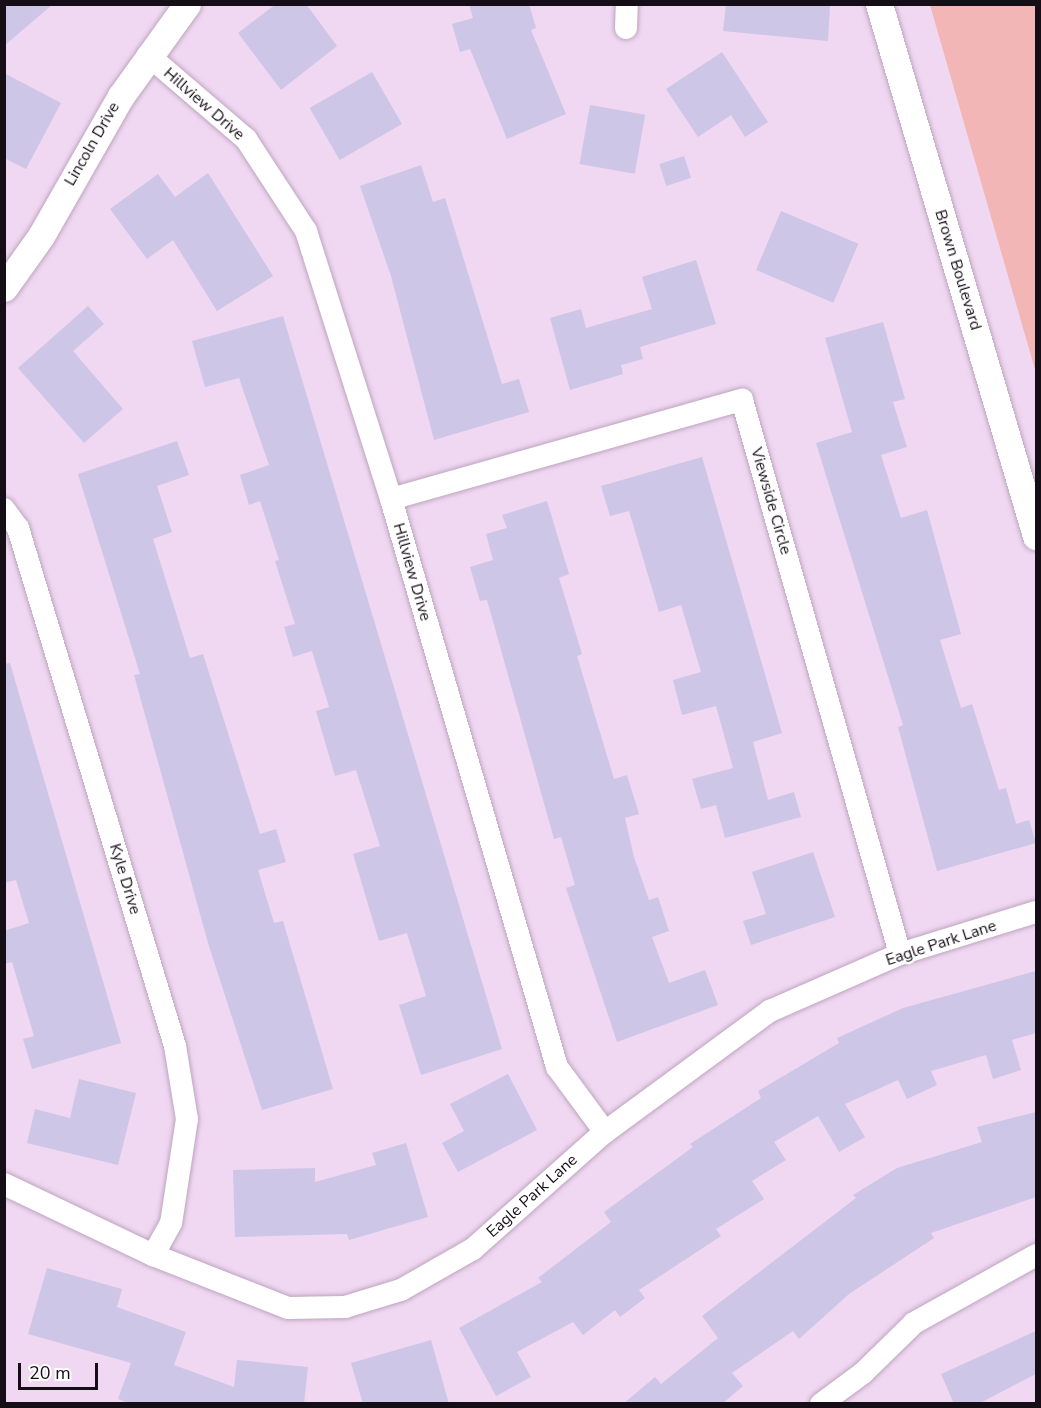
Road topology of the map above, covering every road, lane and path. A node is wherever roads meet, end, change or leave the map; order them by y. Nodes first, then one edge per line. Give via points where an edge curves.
1 (187, 4) edge
2 (627, 4) edge
3 (879, 4) edge
4 (627, 28) dead end
5 (148, 55) junction
6 (4, 288) edge
7 (391, 499) junction
8 (4, 508) edge
9 (1036, 536) edge
10 (1036, 912) edge
11 (900, 954) junction
12 (605, 1132) junction
13 (4, 1184) edge
14 (153, 1255) junction
15 (1036, 1255) edge
16 (821, 1404) edge

1 - 5 street, Lincoln Drive
2 - 4 street
3 - 9 street, Brown Boulevard
5 - 6 street, Lincoln Drive via 84,154 41,236
5 - 7 street, Hillview Drive via 246,139 306,231
7 - 11 street, Viewside Circle via 742,400
7 - 12 street, Hillview Drive via 557,1067
8 - 14 street, Kyle Drive via 18,528 175,1046 187,1119 171,1223
10 - 11 street, Eagle Park Lane
11 - 12 street, Eagle Park Lane via 770,1011
12 - 14 street, Eagle Park Lane via 473,1249 401,1290 345,1307 288,1308
13 - 14 street, Eagle Park Lane
15 - 16 street via 914,1323 863,1373

